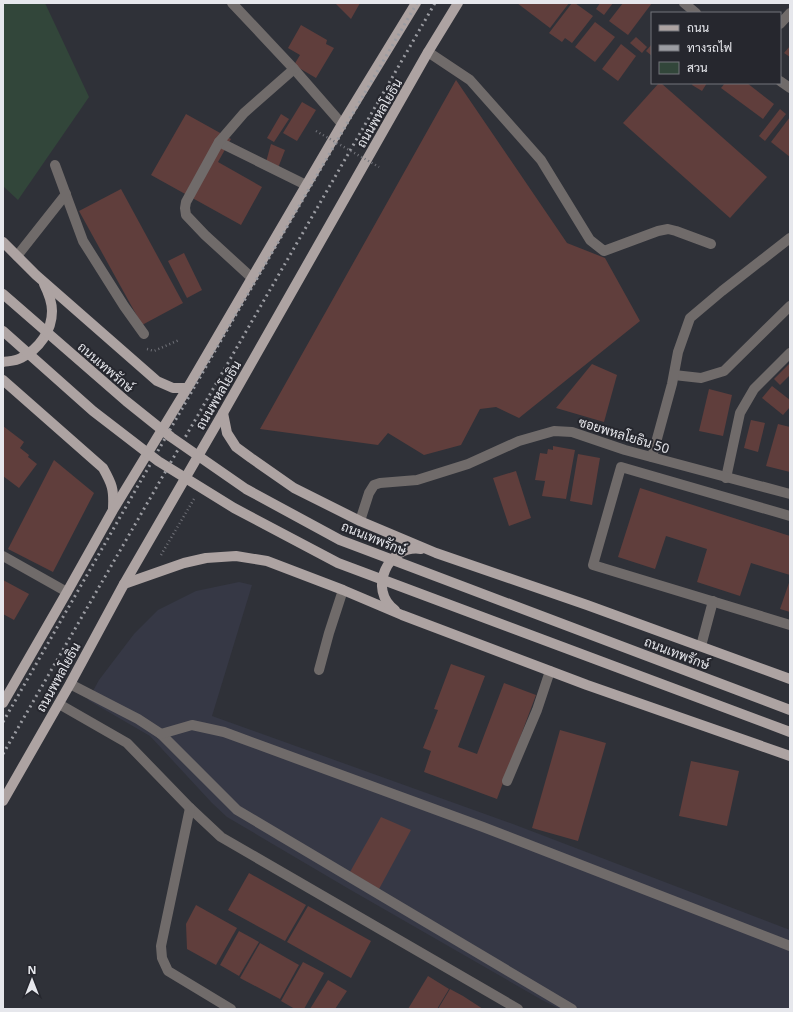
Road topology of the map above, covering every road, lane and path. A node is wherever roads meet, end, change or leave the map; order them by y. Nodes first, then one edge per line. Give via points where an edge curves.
1 (232, 3) edge
2 (416, 3) edge
3 (458, 3) edge
4 (684, 3) edge
5 (695, 12) edge
6 (790, 13) edge
7 (781, 23) edge
8 (428, 52) junction
9 (294, 69) junction
10 (781, 82) edge
11 (790, 88) edge
12 (342, 124) junction
13 (316, 131) dead end
14 (219, 142) junction
15 (55, 165) dead end
16 (379, 167) dead end
17 (306, 185) junction
18 (66, 194) junction
19 (790, 238) edge
20 (3, 242) edge
21 (711, 244) dead end
22 (17, 256) junction
23 (36, 275) junction
24 (252, 278) junction
25 (3, 294) edge
26 (790, 306) edge
27 (3, 331) edge
28 (144, 334) dead end
29 (790, 353) edge
30 (3, 362) edge
31 (674, 375) junction
32 (3, 380) edge
33 (187, 388) junction
34 (224, 413) junction
35 (652, 457) junction
36 (726, 478) junction
37 (790, 494) edge
38 (196, 496) dead end
39 (113, 510) junction
40 (790, 516) edge
41 (360, 521) junction
42 (428, 550) junction
43 (3, 556) edge
44 (161, 556) dead end
45 (124, 584) junction
46 (343, 590) junction
47 (67, 592) junction
48 (713, 601) junction
49 (402, 615) junction
50 (790, 625) edge
51 (701, 646) junction
52 (319, 670) dead end
53 (550, 671) junction
54 (790, 679) edge
55 (70, 684) junction
56 (3, 703) edge
57 (58, 704) junction
58 (790, 710) edge
59 (790, 732) edge
60 (161, 734) junction
61 (790, 756) edge
62 (507, 781) dead end
63 (3, 801) edge
64 (190, 808) junction
65 (790, 946) edge
66 (231, 1009) edge
67 (518, 1009) edge
68 (572, 1009) edge

1 - 9 street
2 - 12 main road, ถนนพหลโยธิน
3 - 8 main road, ถนนพหลโยธิน
4 - 5 street
6 - 7 street
8 - 21 street via 470,80 540,160 590,240 604,251 668,229
8 - 34 main road, ถนนพหลโยธิน
9 - 12 street
9 - 14 street via 244,112
10 - 11 street
12 - 17 main road, ถนนพหลโยธิน
13 - 16 path, bridge
14 - 17 street
14 - 24 street via 186,202 186,215
15 - 18 street
17 - 24 main road, ถนนพหลโยธิน
18 - 22 street
18 - 28 street via 83,241
19 - 31 street via 690,318 678,352
20 - 22 main road, ถนนเทพรักษ์
22 - 23 main road, ถนนเทพรักษ์
23 - 30 main road via 49,294 52,311 49,328 34,350 21,358
23 - 33 main road, ถนนเทพรักษ์ via 157,381 173,388
24 - 33 main road, ถนนพหลโยธิน
25 - 58 main road, ถนนเทพรักษ์, bridge via 171,437 246,489 340,540
26 - 31 street via 724,371 701,378
27 - 59 main road, bridge via 93,411 158,461 234,508 338,562
29 - 36 street via 754,389 740,413
31 - 35 street
32 - 39 main road via 103,468 114,495
33 - 39 main road, ถนนพหลโยธิน
34 - 41 main road, ถนนเทพรักษ์ via 227,433 236,447 294,488
34 - 45 main road, ถนนพหลโยธิน
35 - 36 street, ซอยพหลโยธิน 50
35 - 41 street, ซอยพหลโยธิน 50 via 572,432 554,431 519,441 468,464 417,480 380,482 374,485 369,493
36 - 37 street, ซอยพหลโยธิน 50
38 - 44 path
39 - 47 main road, ถนนพหลโยธิน
40 - 48 street via 621,468 593,565
41 - 42 main road, ถนนเทพรักษ์
42 - 49 main road via 418,548 397,555 383,574 382,588 385,598 392,608
42 - 51 main road, ถนนเทพรักษ์
43 - 47 street
45 - 46 main road via 184,563 206,558 236,556 268,561
45 - 55 main road, ถนนพหลโยธิน
46 - 49 main road
46 - 52 street
47 - 56 main road, ถนนพหลโยธิน
48 - 50 street
48 - 51 street
49 - 53 main road
51 - 54 main road, ถนนเทพรักษ์
53 - 61 main road
53 - 62 street via 537,710
55 - 57 main road, ถนนพหลโยธิน
55 - 60 street via 138,719
57 - 63 main road, ถนนพหลโยธิน
57 - 64 street via 127,743
60 - 65 street via 192,726 224,732 483,827
60 - 68 street via 236,810
64 - 66 street via 161,946 162,958 168,971
64 - 67 street via 221,837

